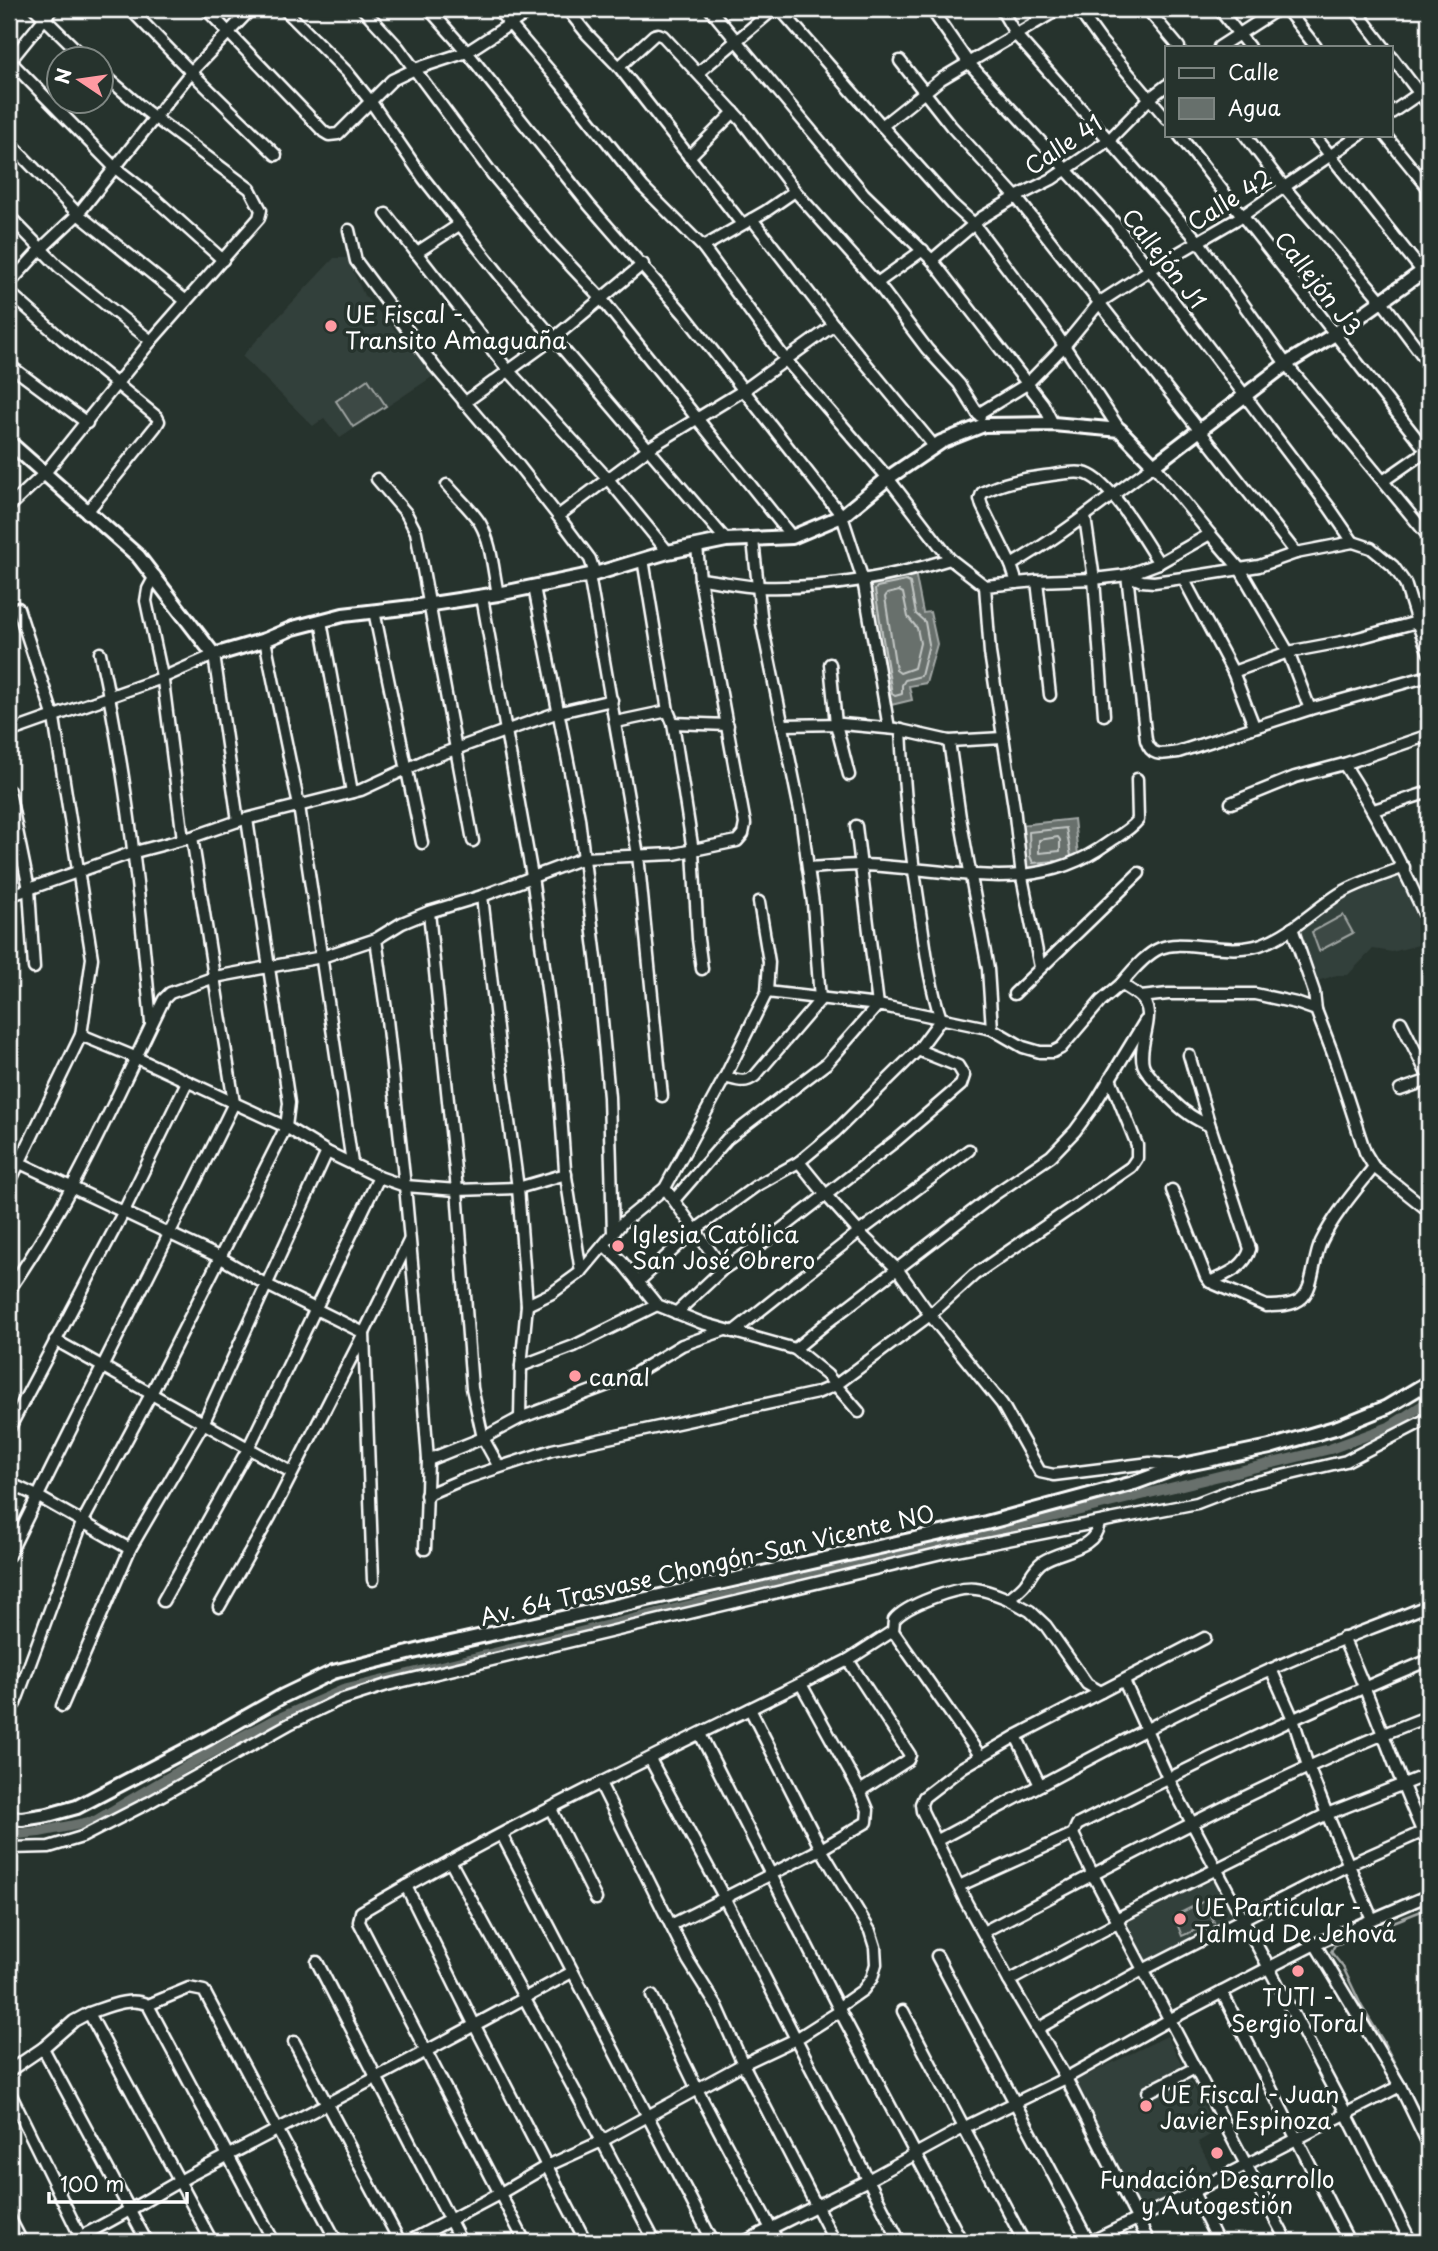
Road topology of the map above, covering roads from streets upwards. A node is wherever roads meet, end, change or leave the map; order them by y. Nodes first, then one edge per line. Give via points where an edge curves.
1 (35, 9) edge
2 (52, 9) edge
3 (130, 9) edge
4 (206, 9) edge
5 (251, 9) edge
6 (284, 9) edge
7 (363, 9) edge
8 (429, 9) edge
9 (496, 9) edge
10 (533, 9) edge
11 (567, 9) edge
12 (710, 9) edge
13 (774, 9) edge
14 (780, 9) edge
15 (932, 9) edge
16 (1001, 9) edge
17 (1059, 9) edge
18 (1078, 9) edge
19 (1147, 9) edge
20 (1219, 9) edge
21 (1278, 9) edge
22 (1354, 9) edge
23 (1287, 11) edge
24 (44, 18) junction
25 (511, 25) junction
26 (229, 32) junction
27 (1238, 33) junction
28 (1016, 34) junction
29 (738, 42) junction
30 (73, 46) edge
31 (1178, 46) edge
32 (1220, 46) edge
33 (1248, 46) edge
34 (1315, 46) edge
35 (1383, 46) edge
36 (467, 52) junction
37 (1392, 57) edge
38 (9, 61) edge
39 (900, 61) dead end
40 (968, 62) junction
41 (618, 67) junction
42 (415, 69) junction
43 (191, 72) junction
44 (698, 73) junction
45 (116, 85) edge
46 (1165, 87) edge
47 (1429, 87) edge
48 (923, 92) junction
49 (1420, 93) junction
50 (1150, 98) junction
51 (371, 102) junction
52 (1429, 106) edge
53 (1392, 112) edge
54 (734, 113) junction
55 (153, 117) junction
56 (1165, 117) edge
57 (882, 126) junction
58 (1180, 136) edge
59 (1246, 136) edge
60 (1315, 136) edge
61 (1358, 136) edge
62 (1386, 136) edge
63 (1109, 140) junction
64 (9, 142) edge
65 (276, 155) dead end
66 (1330, 155) junction
67 (690, 157) junction
68 (114, 167) junction
69 (1067, 169) junction
70 (1284, 187) junction
71 (1429, 189) edge
72 (795, 191) junction
73 (1016, 197) junction
74 (78, 214) junction
75 (386, 214) dead end
76 (9, 216) edge
77 (1242, 216) junction
78 (747, 221) junction
79 (974, 224) junction
80 (459, 225) junction
81 (349, 230) dead end
82 (1199, 242) junction
83 (703, 247) junction
84 (41, 249) junction
85 (923, 250) junction
86 (416, 253) junction
87 (223, 260) junction
88 (932, 260) junction
89 (643, 264) junction
90 (1151, 269) junction
91 (1427, 273) edge
92 (877, 283) junction
93 (9, 284) edge
94 (9, 292) edge
95 (600, 297) junction
96 (1381, 300) junction
97 (186, 301) junction
98 (1100, 302) junction
99 (834, 324) junction
100 (1335, 334) junction
101 (554, 338) junction
102 (151, 341) junction
103 (1065, 346) junction
104 (785, 359) junction
105 (1286, 364) junction
106 (1429, 364) edge
107 (9, 365) edge
108 (508, 370) junction
109 (116, 384) junction
110 (1027, 384) junction
111 (744, 390) junction
112 (1246, 396) junction
113 (464, 403) junction
114 (697, 418) junction
115 (981, 419) junction
116 (87, 423) junction
117 (1054, 424) junction
118 (1200, 429) junction
119 (1120, 430) junction
120 (9, 442) edge
121 (934, 446) junction
122 (649, 448) junction
123 (1428, 451) edge
124 (1154, 464) junction
125 (44, 474) junction
126 (608, 478) junction
127 (888, 478) junction
128 (377, 479) dead end
129 (1383, 481) junction
130 (447, 485) dead end
131 (1112, 494) junction
132 (10, 505) edge
133 (86, 512) junction
134 (558, 516) junction
135 (842, 516) junction
136 (1086, 517) junction
137 (1210, 534) junction
138 (792, 537) junction
139 (1429, 537) edge
140 (726, 540) junction
141 (754, 540) junction
142 (1353, 542) junction
143 (697, 546) junction
144 (668, 552) junction
145 (1296, 553) junction
146 (643, 559) junction
147 (950, 559) junction
148 (1159, 563) junction
149 (1011, 565) junction
150 (1240, 569) junction
151 (592, 575) junction
152 (1126, 575) junction
153 (155, 576) junction
154 (1183, 578) junction
155 (700, 579) junction
156 (1094, 579) junction
157 (863, 580) junction
158 (1037, 581) junction
159 (1017, 583) junction
160 (985, 586) junction
161 (534, 587) junction
162 (758, 587) junction
163 (498, 594) junction
164 (482, 597) junction
165 (430, 604) junction
166 (18, 608) dead end
167 (374, 611) junction
168 (321, 621) junction
169 (1417, 622) junction
170 (265, 640) junction
171 (1288, 652) junction
172 (100, 653) dead end
173 (1429, 653) edge
174 (214, 655) junction
175 (830, 664) dead end
176 (1233, 672) junction
177 (1429, 676) edge
178 (162, 678) junction
179 (1050, 695) dead end
180 (110, 696) junction
181 (612, 700) junction
182 (1310, 709) junction
183 (668, 711) junction
184 (559, 712) junction
185 (1104, 715) dead end
186 (54, 718) junction
187 (616, 722) junction
188 (673, 723) junction
189 (836, 724) junction
190 (783, 725) junction
191 (728, 726) junction
192 (1254, 726) junction
193 (888, 728) junction
194 (901, 730) junction
195 (505, 731) junction
196 (9, 732) edge
197 (1429, 735) edge
198 (1003, 738) junction
199 (949, 741) junction
200 (457, 748) junction
201 (1344, 764) junction
202 (406, 769) junction
203 (849, 775) dead end
204 (1137, 779) dead end
205 (9, 791) edge
206 (352, 792) junction
207 (1429, 792) edge
208 (1231, 803) dead end
209 (299, 806) junction
210 (1374, 810) junction
211 (242, 820) junction
212 (856, 826) dead end
213 (188, 838) junction
214 (474, 841) dead end
215 (422, 843) dead end
216 (693, 851) junction
217 (133, 853) junction
218 (638, 855) junction
219 (583, 858) junction
220 (861, 865) junction
221 (1404, 867) junction
222 (808, 869) junction
223 (914, 869) junction
224 (80, 871) junction
225 (1139, 873) dead end
226 (532, 876) junction
227 (970, 876) junction
228 (1022, 877) junction
229 (29, 889) junction
230 (9, 896) edge
231 (482, 896) junction
232 (759, 902) dead end
233 (429, 912) junction
234 (1429, 925) edge
235 (1292, 928) junction
236 (376, 939) junction
237 (322, 957) junction
238 (268, 966) junction
239 (1040, 967) junction
240 (34, 968) dead end
241 (702, 969) dead end
242 (215, 977) junction
243 (1121, 984) junction
244 (767, 992) junction
245 (1014, 994) dead end
246 (1141, 997) junction
247 (820, 1000) junction
248 (878, 1005) junction
249 (1316, 1010) junction
250 (1149, 1014) junction
251 (941, 1019) junction
252 (1401, 1022) dead end
253 (152, 1025) junction
254 (992, 1029) junction
255 (81, 1035) junction
256 (918, 1050) junction
257 (1189, 1055) dead end
258 (137, 1058) junction
259 (725, 1077) junction
260 (1110, 1078) junction
261 (1429, 1079) edge
262 (187, 1082) junction
263 (1400, 1090) dead end
264 (662, 1096) dead end
265 (234, 1103) junction
266 (1210, 1126) junction
267 (286, 1127) junction
268 (969, 1150) dead end
269 (327, 1152) junction
270 (799, 1162) junction
271 (20, 1163) junction
272 (352, 1163) junction
273 (1374, 1167) junction
274 (566, 1174) junction
275 (379, 1177) junction
276 (9, 1184) edge
277 (405, 1186) junction
278 (70, 1188) junction
279 (518, 1188) junction
280 (666, 1188) junction
281 (457, 1190) junction
282 (1172, 1190) dead end
283 (825, 1194) junction
284 (674, 1200) junction
285 (1429, 1211) edge
286 (122, 1213) junction
287 (695, 1230) junction
288 (613, 1233) junction
289 (859, 1233) junction
290 (170, 1235) junction
291 (410, 1239) junction
292 (604, 1245) junction
293 (221, 1258) junction
294 (723, 1269) junction
295 (898, 1270) junction
296 (581, 1272) junction
297 (638, 1282) junction
298 (1210, 1282) junction
299 (267, 1285) junction
300 (9, 1290) edge
301 (527, 1305) junction
302 (657, 1305) junction
303 (315, 1309) junction
304 (677, 1313) junction
305 (930, 1315) junction
306 (729, 1331) junction
307 (364, 1333) junction
308 (55, 1340) junction
309 (795, 1349) junction
310 (101, 1366) junction
311 (521, 1367) junction
312 (1429, 1382) edge
313 (836, 1385) junction
314 (151, 1394) junction
315 (859, 1412) dead end
316 (520, 1418) junction
317 (1429, 1418) edge
318 (203, 1424) junction
319 (9, 1429) edge
320 (483, 1438) junction
321 (249, 1447) junction
322 (428, 1460) junction
323 (1184, 1465) junction
324 (499, 1467) junction
325 (291, 1472) junction
326 (9, 1483) edge
327 (426, 1495) junction
328 (37, 1496) junction
329 (82, 1523) junction
330 (1099, 1523) junction
331 (130, 1549) junction
332 (425, 1549) dead end
333 (9, 1555) edge
334 (373, 1580) dead end
335 (1008, 1599) junction
336 (163, 1601) dead end
337 (1429, 1605) edge
338 (219, 1607) dead end
339 (893, 1631) junction
340 (1205, 1638) dead end
341 (1343, 1638) junction
342 (848, 1660) junction
343 (1429, 1660) edge
344 (1271, 1669) junction
345 (1124, 1681) junction
346 (801, 1684) junction
347 (1366, 1687) junction
348 (1101, 1692) junction
349 (15, 1704) dead end
350 (62, 1706) dead end
351 (750, 1709) junction
352 (1429, 1716) edge
353 (1293, 1719) junction
354 (1146, 1730) junction
355 (700, 1734) junction
356 (1383, 1734) junction
357 (1016, 1736) junction
358 (981, 1757) junction
359 (650, 1759) junction
360 (1308, 1766) junction
361 (1429, 1774) edge
362 (1168, 1778) junction
363 (600, 1783) junction
364 (1401, 1785) junction
365 (1040, 1786) junction
366 (860, 1791) junction
367 (551, 1809) junction
368 (1327, 1814) junction
369 (9, 1818) edge
370 (1193, 1823) junction
371 (1426, 1831) edge
372 (1073, 1834) junction
373 (502, 1835) junction
374 (936, 1841) junction
375 (1429, 1846) edge
376 (9, 1848) edge
377 (821, 1849) junction
378 (450, 1861) junction
379 (1348, 1865) junction
380 (1217, 1870) junction
381 (772, 1875) junction
382 (1093, 1875) junction
383 (405, 1886) junction
384 (959, 1886) junction
385 (1429, 1895) edge
386 (596, 1899) dead end
387 (725, 1899) junction
388 (1244, 1919) junction
389 (1372, 1919) junction
390 (1118, 1920) junction
391 (671, 1925) junction
392 (983, 1932) junction
393 (1315, 1944) junction
394 (937, 1956) dead end
395 (317, 1962) dead end
396 (1268, 1968) junction
397 (1143, 1969) junction
398 (572, 1972) junction
399 (1009, 1980) junction
400 (1222, 1992) junction
401 (652, 1996) dead end
402 (524, 1998) junction
403 (148, 2005) junction
404 (839, 2009) junction
405 (903, 2011) dead end
406 (89, 2013) junction
407 (1169, 2020) junction
408 (474, 2024) junction
409 (1037, 2029) junction
410 (796, 2039) junction
411 (294, 2042) dead end
412 (43, 2048) junction
413 (425, 2050) junction
414 (743, 2064) junction
415 (1195, 2068) junction
416 (9, 2071) edge
417 (378, 2078) junction
418 (1066, 2078) junction
419 (1401, 2086) junction
420 (696, 2089) junction
421 (9, 2091) edge
422 (1148, 2092) dead end
423 (327, 2104) junction
424 (1015, 2104) junction
425 (1346, 2113) junction
426 (649, 2115) junction
427 (965, 2127) junction
428 (278, 2129) junction
429 (1297, 2139) junction
430 (602, 2141) junction
431 (1429, 2146) edge
432 (917, 2154) junction
433 (228, 2155) junction
434 (1247, 2165) junction
435 (547, 2166) junction
436 (180, 2180) junction
437 (868, 2180) junction
438 (1194, 2192) junction
439 (499, 2194) junction
440 (816, 2206) junction
441 (130, 2209) junction
442 (9, 2217) edge
443 (1136, 2219) junction
444 (450, 2220) junction
445 (771, 2229) junction
446 (82, 2240) edge
447 (22, 2242) edge
448 (68, 2242) edge
449 (147, 2242) edge
450 (212, 2242) edge
451 (274, 2242) edge
452 (337, 2242) edge
453 (400, 2242) edge
454 (408, 2242) edge
455 (461, 2242) edge
456 (525, 2242) edge
457 (586, 2242) edge
458 (654, 2242) edge
459 (713, 2242) edge
460 (744, 2242) edge
461 (778, 2242) edge
462 (835, 2242) edge
463 (900, 2242) edge
464 (962, 2242) edge
465 (1024, 2242) edge
466 (1089, 2242) edge
467 (1149, 2242) edge
468 (1218, 2242) edge
469 (1287, 2242) edge
470 (1349, 2242) edge
471 (1411, 2242) edge

1 - 24 street
2 - 24 street
3 - 43 street
4 - 26 street
5 - 26 street
6 - 51 street
7 - 42 street
8 - 36 street
9 - 25 street
10 - 25 street
11 - 41 street
12 - 29 street
13 - 29 street
14 - 57 street
15 - 40 street, Callejón J1
16 - 28 street
17 - 28 street
18 - 50 street
19 - 31 street
20 - 27 street
21 - 27 street
22 - 35 street
23 - 34 street
24 - 30 street
24 - 38 street
25 - 36 street
25 - 83 street via 643,187
26 - 43 street
26 - 51 street via 329,135 338,134
27 - 32 street
27 - 33 street
28 - 40 street
28 - 63 street
29 - 44 street
29 - 85 street via 864,194
36 - 42 street
36 - 89 street via 589,205
37 - 49 street
38 - 68 street
39 - 48 street
40 - 48 street
40 - 69 street, Callejón J1
41 - 44 street via 658,34
41 - 67 street
42 - 51 street via 392,80
42 - 95 street via 510,195
43 - 55 street
43 - 65 street
44 - 54 street
45 - 55 street
46 - 50 street, Calle 41
47 - 49 street
48 - 57 street
48 - 73 street
49 - 52 street
49 - 53 street
50 - 56 street
50 - 63 street, Calle 41
51 - 80 street
54 - 67 street
54 - 72 street
55 - 68 street
55 - 87 street via 237,177 259,203 259,218
57 - 79 street
58 - 77 street, Callejón J3
59 - 70 street
60 - 66 street
61 - 66 street, Calle 42
62 - 71 street
63 - 69 street, Calle 41
63 - 82 street
64 - 74 street
66 - 70 street, Calle 42
66 - 91 street
67 - 78 street
68 - 74 street
68 - 87 street
69 - 73 street, Calle 41
69 - 90 street, Callejón J1
70 - 77 street, Calle 42
70 - 96 street
72 - 78 street
72 - 92 street
73 - 79 street, Calle 41
73 - 98 street
74 - 84 street
74 - 97 street
75 - 86 street
76 - 84 street
77 - 82 street, Calle 42
77 - 100 street, Callejón J3
78 - 83 street
78 - 99 street
79 - 88 street, Calle 41
79 - 103 street
80 - 86 street
80 - 101 street
81 - 113 street via 356,261
82 - 90 street, Calle 42
82 - 105 street
83 - 104 street
84 - 93 street
84 - 102 street
85 - 88 street
85 - 92 street
86 - 108 street
87 - 97 street
88 - 110 street
89 - 95 street
89 - 111 street
90 - 98 street, Calle 42
90 - 112 street, Callejón J1
91 - 96 street
92 - 115 street via 959,384
94 - 109 street
95 - 101 street
95 - 114 street
96 - 100 street
96 - 106 street
97 - 102 street
98 - 103 street, Calle 42
98 - 118 street
99 - 104 street
99 - 121 street
100 - 105 street
100 - 123 street, Callejón J3
101 - 108 street
101 - 122 street
102 - 109 street
103 - 110 street, Calle 42
103 - 119 street
104 - 111 street
104 - 127 street
105 - 112 street
105 - 129 street
107 - 116 street
108 - 113 street
108 - 126 street
109 - 116 street
109 - 133 street via 159,421
110 - 115 street, Calle 42
110 - 117 street
111 - 114 street
111 - 135 street
112 - 118 street
112 - 142 street, Callejón J1
113 - 134 street
114 - 122 street
114 - 138 street
115 - 117 street
115 - 121 street
116 - 125 street
117 - 119 street
118 - 124 street
118 - 145 street
119 - 124 street
120 - 125 street
121 - 127 street
122 - 126 street
122 - 140 street
123 - 129 street
124 - 131 street
124 - 137 street
125 - 132 street
125 - 133 street
126 - 134 street
126 - 144 street
127 - 135 street
127 - 147 street
128 - 165 street via 416,532
129 - 139 street
130 - 163 street via 481,525
131 - 136 street
131 - 148 street
131 - 149 street via 1091,475 1081,473 1023,478 982,493 982,506
133 - 153 street
134 - 151 street via 590,559
135 - 138 street
135 - 157 street
136 - 149 street
136 - 156 street
137 - 148 street
137 - 150 street
138 - 141 street
140 - 141 street
140 - 143 street
141 - 162 street
142 - 145 street
142 - 169 street via 1371,548 1393,566 1405,583
143 - 144 street
143 - 155 street
144 - 146 street
145 - 150 street
146 - 151 street
146 - 183 street
147 - 157 street
147 - 160 street
148 - 152 street
149 - 159 street
150 - 154 street
150 - 171 street
151 - 161 street
151 - 181 street
152 - 154 street via 1154,582
152 - 156 street
152 - 192 street via 1148,748 1160,755 1178,752
153 - 174 street
153 - 178 street via 146,601
154 - 176 street
155 - 162 street
155 - 191 street
156 - 158 street
156 - 185 street
157 - 162 street
157 - 193 street
158 - 159 street
158 - 179 street
159 - 160 street
160 - 198 street
161 - 163 street
161 - 184 street
162 - 190 street
163 - 164 street
164 - 165 street
164 - 195 street
165 - 167 street
165 - 200 street
166 - 186 street
167 - 168 street
167 - 202 street
168 - 170 street
168 - 206 street
169 - 171 street
169 - 173 street
170 - 174 street
170 - 209 street
171 - 176 street
171 - 182 street
172 - 180 street
174 - 178 street
174 - 211 street
175 - 189 street
176 - 192 street
177 - 182 street
178 - 180 street
178 - 213 street
180 - 186 street
180 - 217 street
181 - 184 street
181 - 187 street
182 - 192 street
183 - 187 street
183 - 188 street
184 - 195 street
184 - 219 street
186 - 196 street
186 - 224 street
187 - 218 street
188 - 191 street
188 - 216 street
189 - 190 street
189 - 193 street
189 - 203 street
190 - 222 street
191 - 216 street via 743,834 737,841
193 - 194 street
194 - 199 street
194 - 223 street
195 - 200 street
195 - 226 street
197 - 201 street
198 - 199 street
198 - 228 street
199 - 227 street
200 - 202 street
200 - 214 street
201 - 208 street via 1295,777
201 - 210 street
202 - 206 street
202 - 215 street
204 - 228 street via 1139,815 1134,825 1091,856
205 - 229 street
206 - 209 street
207 - 210 street
209 - 211 street
209 - 237 street
210 - 221 street
211 - 213 street
211 - 238 street
212 - 220 street
213 - 217 street
213 - 242 street
216 - 218 street
216 - 241 street
217 - 224 street
217 - 253 street
218 - 219 street
218 - 264 street
219 - 226 street
219 - 288 street via 609,1097
220 - 222 street
220 - 223 street
220 - 248 street
221 - 234 street
221 - 235 street via 1341,892
222 - 247 street
223 - 227 street
223 - 251 street
224 - 229 street
224 - 255 street via 92,958
225 - 239 street
226 - 231 street
226 - 274 street via 558,1071
227 - 228 street
227 - 254 street via 988,969
228 - 239 street
229 - 230 street
229 - 240 street
231 - 233 street
231 - 279 street
232 - 244 street via 769,962
233 - 236 street
233 - 281 street
235 - 243 street via 1262,945 1163,946
235 - 249 street
236 - 237 street
236 - 277 street
237 - 238 street
237 - 272 street
238 - 242 street
238 - 267 street via 289,1103
239 - 245 street
242 - 253 street via 170,993
242 - 265 street
243 - 246 street
243 - 254 street via 1053,1052 1023,1047
244 - 247 street
244 - 259 street
246 - 249 street via 1255,994
246 - 250 street
247 - 248 street
247 - 259 street via 749,1081
248 - 251 street
248 - 284 street via 827,1063 727,1139
249 - 273 street
250 - 260 street
250 - 266 street via 1143,1066 1186,1113
251 - 254 street
251 - 256 street
252 - 261 street
253 - 258 street
255 - 258 street
255 - 271 street
256 - 270 street
256 - 283 street via 958,1066 964,1076 961,1086
257 - 266 street
258 - 262 street
258 - 278 street
259 - 280 street
260 - 295 street via 1075,1131 1051,1156
260 - 305 street via 1137,1145 1131,1167 974,1275
261 - 263 street
262 - 265 street
262 - 286 street
265 - 267 street
265 - 290 street
266 - 298 street via 1250,1249 1241,1265
267 - 269 street
267 - 293 street
268 - 289 street
269 - 272 street
269 - 299 street
270 - 283 street
270 - 287 street
271 - 276 street
271 - 278 street
272 - 275 street
273 - 285 street
273 - 298 street via 1330,1225 1314,1260 1309,1289 1298,1302 1266,1306
274 - 279 street
274 - 296 street
275 - 277 street
275 - 303 street
277 - 281 street
277 - 291 street
278 - 286 street
278 - 300 street
279 - 281 street
279 - 301 street
280 - 284 street
280 - 288 street
281 - 320 street via 472,1388
282 - 298 street
283 - 289 street
283 - 294 street
284 - 287 street
286 - 290 street
286 - 308 street
287 - 294 street
287 - 297 street
288 - 292 street
289 - 295 street
289 - 306 street
290 - 293 street
290 - 310 street
291 - 307 street
291 - 322 street
292 - 296 street
292 - 297 street
293 - 299 street
293 - 314 street
294 - 304 street
295 - 305 street
295 - 309 street
296 - 301 street
297 - 302 street
299 - 303 street
299 - 318 street
301 - 311 street
302 - 304 street
302 - 311 street
303 - 307 street
303 - 321 street
304 - 306 street
305 - 313 street
305 - 323 street via 1002,1404 1040,1472 1054,1475 1140,1464
306 - 309 street
306 - 316 street via 682,1345 629,1377
307 - 325 street
307 - 334 street
308 - 310 street
308 - 319 street
309 - 313 street
310 - 314 street
310 - 328 street
311 - 316 street
312 - 323 street, Av. 64 Trasvase Chongón-San Vicente NO via 1387,1407 1338,1427
313 - 315 street
313 - 324 street via 817,1393 552,1450
314 - 318 street
314 - 329 street
316 - 320 street
317 - 330 street via 1334,1465 1244,1485 1197,1503
318 - 321 street
318 - 331 street
320 - 322 street
320 - 324 street
321 - 325 street
321 - 336 street
322 - 327 street
323 - 369 street, Av. 64 Trasvase Chongón-San Vicente NO via 986,1523 362,1663 283,1696 77,1807
324 - 327 street
325 - 338 street
326 - 328 street
327 - 332 street
328 - 329 street
328 - 333 street
329 - 331 street
329 - 349 street
330 - 335 street via 1089,1542 1044,1561
330 - 376 street via 946,1552 387,1685 291,1723 82,1837 49,1847
331 - 350 street
335 - 339 street via 977,1588 951,1591 896,1616
335 - 348 street via 1046,1626 1087,1684
337 - 341 street
339 - 342 street
339 - 358 street
340 - 345 street
341 - 344 street
341 - 347 street
342 - 346 street
342 - 366 street via 910,1755
343 - 347 street
344 - 353 street
344 - 354 street
345 - 348 street
345 - 354 street
346 - 351 street
346 - 366 street
347 - 353 street
347 - 356 street
348 - 357 street
351 - 355 street
351 - 377 street
352 - 356 street
353 - 360 street
353 - 362 street
354 - 362 street
354 - 365 street
355 - 359 street
355 - 381 street
356 - 360 street
356 - 364 street
357 - 358 street
357 - 365 street
358 - 374 street via 924,1797 922,1811
359 - 363 street
359 - 387 street
360 - 368 street
360 - 370 street
361 - 364 street
362 - 370 street
362 - 372 street via 1077,1825
363 - 367 street
363 - 391 street
364 - 368 street
364 - 371 street
365 - 374 street
366 - 377 street via 868,1810 867,1822
367 - 373 street
367 - 386 street
368 - 379 street
368 - 380 street
370 - 380 street
370 - 382 street
371 - 375 street
371 - 379 street
372 - 382 street
372 - 384 street
373 - 378 street
373 - 398 street
374 - 384 street
377 - 381 street
377 - 404 street via 875,1947 872,1979
378 - 383 street
378 - 402 street
379 - 388 street
379 - 389 street
380 - 388 street
380 - 390 street
381 - 387 street
381 - 404 street
382 - 390 street
382 - 392 street
383 - 408 street
383 - 413 street via 361,1912 359,1922
384 - 392 street
385 - 389 street
387 - 391 street
387 - 410 street
388 - 396 street
388 - 397 street
389 - 393 street
390 - 397 street
390 - 399 street
391 - 414 street via 718,2008
392 - 399 street
393 - 396 street
393 - 419 street
394 - 424 street
395 - 417 street
396 - 400 street
396 - 425 street
397 - 407 street
397 - 409 street
398 - 402 street
398 - 426 street
399 - 409 street
400 - 407 street
400 - 429 street
401 - 420 street
402 - 408 street
402 - 430 street
403 - 406 street via 121,2003
403 - 428 street via 190,1988 204,1991
403 - 433 street
404 - 410 street
404 - 432 street
405 - 427 street
406 - 412 street
406 - 436 street
407 - 415 street
407 - 418 street
408 - 413 street
408 - 435 street
409 - 418 street
410 - 414 street
410 - 437 street
411 - 423 street
412 - 416 street
412 - 441 street
413 - 417 street
413 - 439 street
414 - 420 street
414 - 440 street
415 - 422 street
415 - 434 street
417 - 423 street
417 - 444 street
418 - 424 street
418 - 443 street
419 - 425 street
419 - 431 street
420 - 426 street
420 - 445 street
421 - 446 street
423 - 428 street
423 - 453 street
424 - 427 street
424 - 466 street
425 - 429 street
425 - 471 street
426 - 430 street
426 - 459 street
427 - 432 street
427 - 465 street
428 - 433 street
428 - 452 street
429 - 434 street
429 - 470 street
430 - 435 street
430 - 458 street
432 - 437 street
432 - 464 street
433 - 436 street
433 - 451 street
434 - 438 street
434 - 469 street
435 - 439 street
435 - 457 street
436 - 441 street
436 - 450 street
437 - 440 street
437 - 463 street
438 - 443 street
438 - 468 street
439 - 444 street
439 - 456 street
440 - 445 street
440 - 462 street
441 - 446 street
441 - 449 street
442 - 447 street
443 - 466 street
443 - 467 street
444 - 454 street
444 - 455 street
445 - 460 street
445 - 461 street
446 - 448 street

